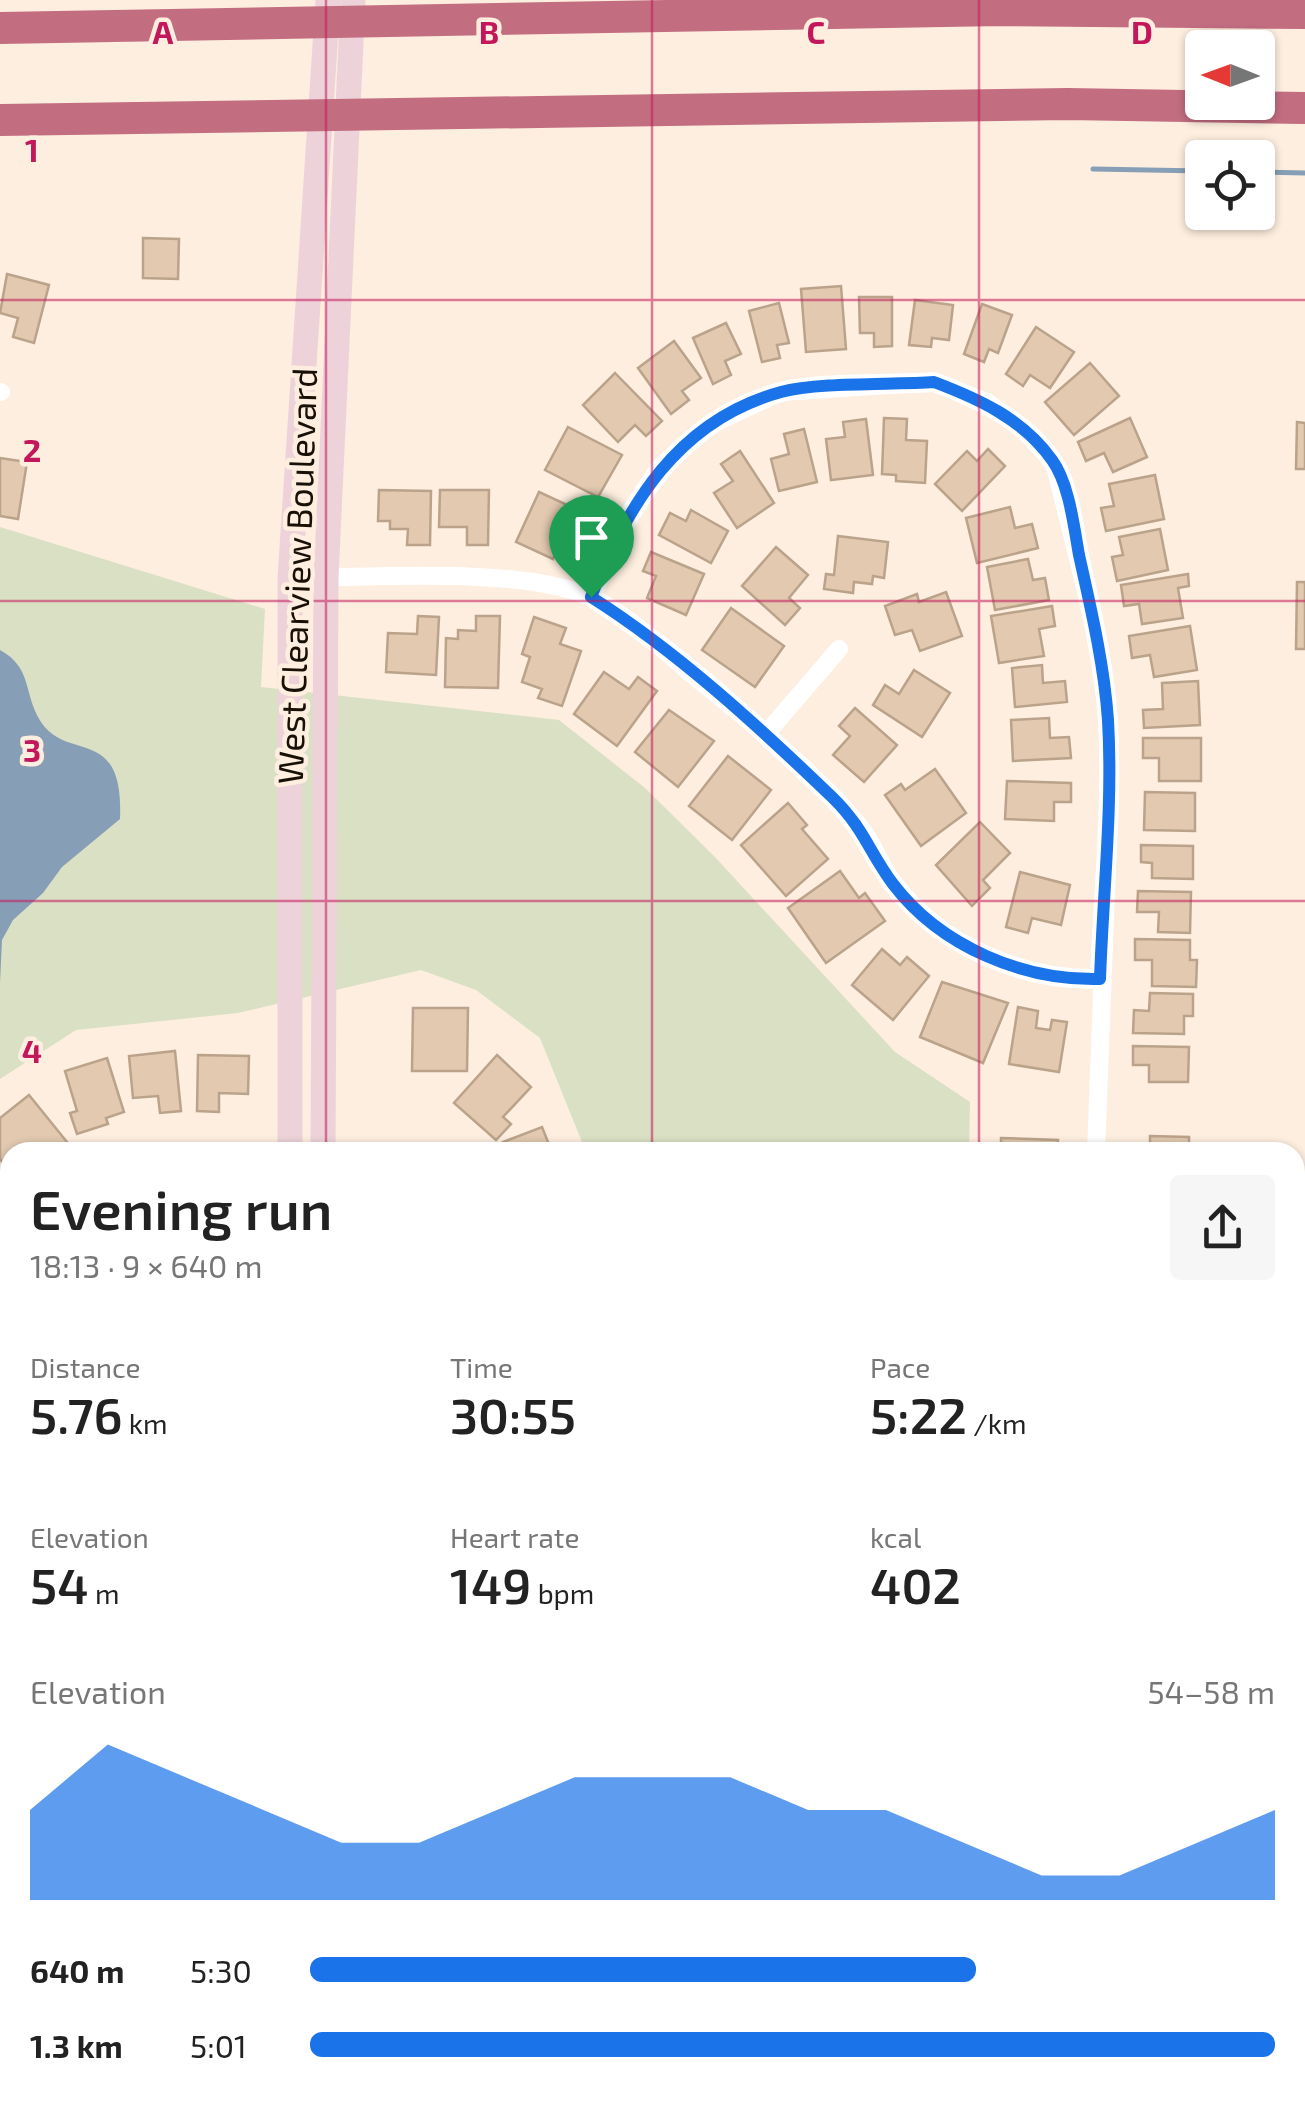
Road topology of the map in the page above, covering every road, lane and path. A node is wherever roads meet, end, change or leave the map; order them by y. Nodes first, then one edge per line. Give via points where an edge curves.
1 (328, 0) edge
2 (353, 0) edge
3 (1305, 14) edge
4 (0, 28) edge
5 (1305, 108) edge
6 (0, 120) edge
7 (332, 146) junction
8 (290, 578) junction
9 (326, 578) junction
10 (591, 597) junction
11 (839, 649) dead end
12 (765, 735) junction
13 (1100, 979) junction
14 (290, 1142) edge
15 (323, 1142) edge
16 (1096, 1142) edge

1 - 7 street, West Clearview Boulevard
2 - 7 street, West Clearview Boulevard
3 - 4 highway via 1000,10
5 - 6 highway via 1068,104
7 - 8 street, West Clearview Boulevard
7 - 9 street, West Clearview Boulevard
8 - 9 street
8 - 14 street, West Clearview Boulevard
9 - 10 street via 531,582
9 - 15 street, West Clearview Boulevard
10 - 12 street
10 - 13 street via 616,533 660,467 714,422 781,392 934,382 987,402 1018,425 1054,462 1097,635 1110,786
11 - 12 street
12 - 13 street via 863,830 894,884 938,926 1001,965 1060,980
13 - 16 street

